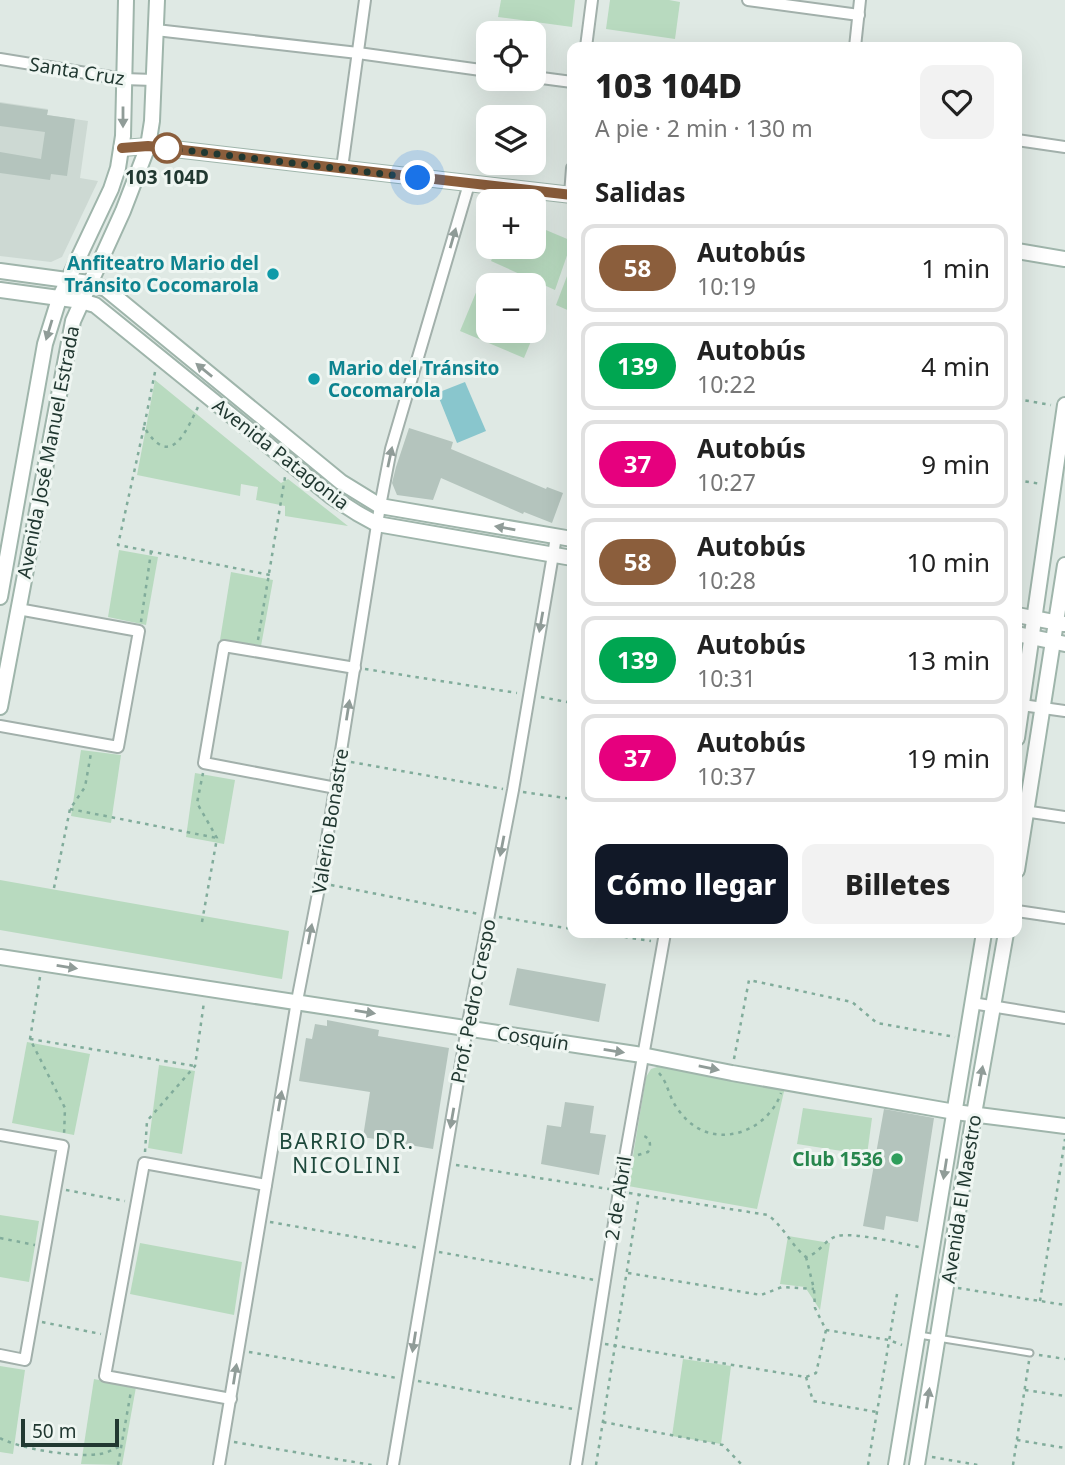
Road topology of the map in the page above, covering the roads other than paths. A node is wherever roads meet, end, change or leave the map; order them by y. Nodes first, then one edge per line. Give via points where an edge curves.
1 (126, 0) edge
2 (157, 0) edge
3 (365, 0) edge
4 (592, 0) edge
5 (748, 0) edge
6 (860, 0) edge
7 (859, 15) junction
8 (156, 30) junction
9 (587, 42) edge
10 (856, 42) edge
11 (358, 53) junction
12 (0, 59) edge
13 (476, 69) edge
14 (123, 79) junction
15 (546, 79) edge
16 (153, 80) junction
17 (567, 81) edge
18 (1022, 141) edge
19 (148, 146) junction
20 (1065, 147) edge
21 (122, 148) junction
22 (342, 168) junction
23 (468, 184) junction
24 (567, 195) edge
25 (1022, 252) edge
26 (1065, 259) edge
27 (0, 271) edge
28 (68, 281) junction
29 (89, 283) junction
30 (0, 290) edge
31 (59, 299) junction
32 (81, 302) junction
33 (1065, 406) edge
34 (380, 506) junction
35 (377, 524) junction
36 (556, 537) junction
37 (567, 538) edge
38 (553, 555) junction
39 (567, 557) edge
40 (1065, 565) edge
41 (0, 597) edge
42 (18, 609) junction
43 (1022, 616) edge
44 (1034, 618) junction
45 (1061, 624) edge
46 (1024, 636) edge
47 (1059, 643) edge
48 (355, 668) junction
49 (1022, 705) joint
50 (0, 707) edge
51 (1043, 707) junction
52 (1065, 711) edge
53 (0, 726) edge
54 (336, 788) junction
55 (1022, 810) edge
56 (1065, 817) edge
57 (1022, 912) edge
58 (1065, 918) edge
59 (664, 938) edge
60 (983, 938) edge
61 (1005, 938) edge
62 (0, 957) edge
63 (297, 1001) junction
64 (972, 1003) junction
65 (993, 1006) junction
66 (1065, 1018) edge
67 (467, 1028) junction
68 (642, 1055) junction
69 (955, 1112) junction
70 (974, 1114) junction
71 (1065, 1126) edge
72 (0, 1135) edge
73 (266, 1185) junction
74 (938, 1337) junction
75 (916, 1342) junction
76 (1030, 1353) road end
77 (0, 1355) edge
78 (231, 1399) junction
79 (918, 1460) edge
80 (219, 1465) edge
81 (393, 1465) edge
82 (576, 1465) edge
83 (897, 1465) edge

1 - 14 main road, Avenida José Manuel Estrada
2 - 8 main road, Avenida José Manuel Estrada
3 - 11 street
4 - 9 street
5 - 7 street
6 - 7 street
7 - 10 street
8 - 11 street
8 - 16 main road, Avenida José Manuel Estrada
11 - 13 street
11 - 22 street
12 - 14 street, Santa Cruz
14 - 16 street, Santa Cruz
14 -> 21 main road, Avenida José Manuel Estrada
15 - 17 street
16 - 19 main road, Avenida José Manuel Estrada
18 - 20 street
19 - 21 main road
19 - 22 main road
19 - 29 main road, Avenida José Manuel Estrada
21 - 28 main road, Avenida José Manuel Estrada via 111,189
22 - 23 main road
23 - 24 main road
34 -> 23 street, Valerio Bonastre via 391,449
25 - 26 main road
27 - 28 main road, Avenida Patagonia
28 - 29 main road, Avenida Patagonia
28 - 31 main road, Avenida José Manuel Estrada
29 - 32 main road, Avenida José Manuel Estrada
34 -> 29 main road, Avenida Patagonia via 341,482 106,289
30 - 31 main road, Avenida Patagonia
31 - 32 main road, Avenida Patagonia
31 -> 41 main road, Avenida José Manuel Estrada via 45,344
32 - 35 main road, Avenida Patagonia via 95,305 332,496
32 - 42 main road, Avenida José Manuel Estrada via 73,321
33 - 44 main road
34 - 35 street, Valerio Bonastre
36 -> 34 main road, Avenida Patagonia
35 - 38 main road, Avenida Patagonia
35 - 48 street, Valerio Bonastre
36 - 37 main road, Avenida Patagonia
36 - 38 street, Prof. Pedro Crespo
38 - 39 main road, Avenida Patagonia
38 -> 67 street, Prof. Pedro Crespo
40 - 45 main road
42 - 50 main road, Avenida José Manuel Estrada
42 - 53 street via 139,631 118,747
43 - 44 main road
44 - 45 main road
44 - 46 main road
45 - 47 main road
46 - 47 main road
46 - 49 main road
47 - 51 main road
54 -> 48 street, Valerio Bonastre
48 - 54 street via 224,646 204,763
49 - 51 street
51 - 52 street
51 - 55 main road
63 -> 54 street, Valerio Bonastre
55 - 56 street
57 - 58 street
59 - 68 street, 2 de Abril
60 - 64 main road, Avenida El Maestro
61 - 65 main road, Avenida El Maestro
62 -> 63 main road, Cosquín
63 -> 67 main road, Cosquín
73 -> 63 street, Valerio Bonastre
64 - 65 street
64 - 69 main road, Avenida El Maestro
65 - 66 street
70 -> 65 main road, Avenida El Maestro
67 -> 68 main road, Cosquín
67 -> 81 street, Prof. Pedro Crespo
68 -> 69 main road, Cosquín
68 - 82 street, 2 de Abril
69 - 70 main road, Cosquín
69 -> 75 main road, Avenida El Maestro
70 - 71 main road, Cosquín
70 - 74 main road, Avenida El Maestro
72 - 77 street via 63,1146 25,1360
78 -> 73 street, Valerio Bonastre
73 - 78 street via 145,1163 105,1376
74 - 75 lane
74 - 76 lane
79 -> 74 main road, Avenida El Maestro
75 - 83 main road, Avenida El Maestro
78 - 80 street, Valerio Bonastre

